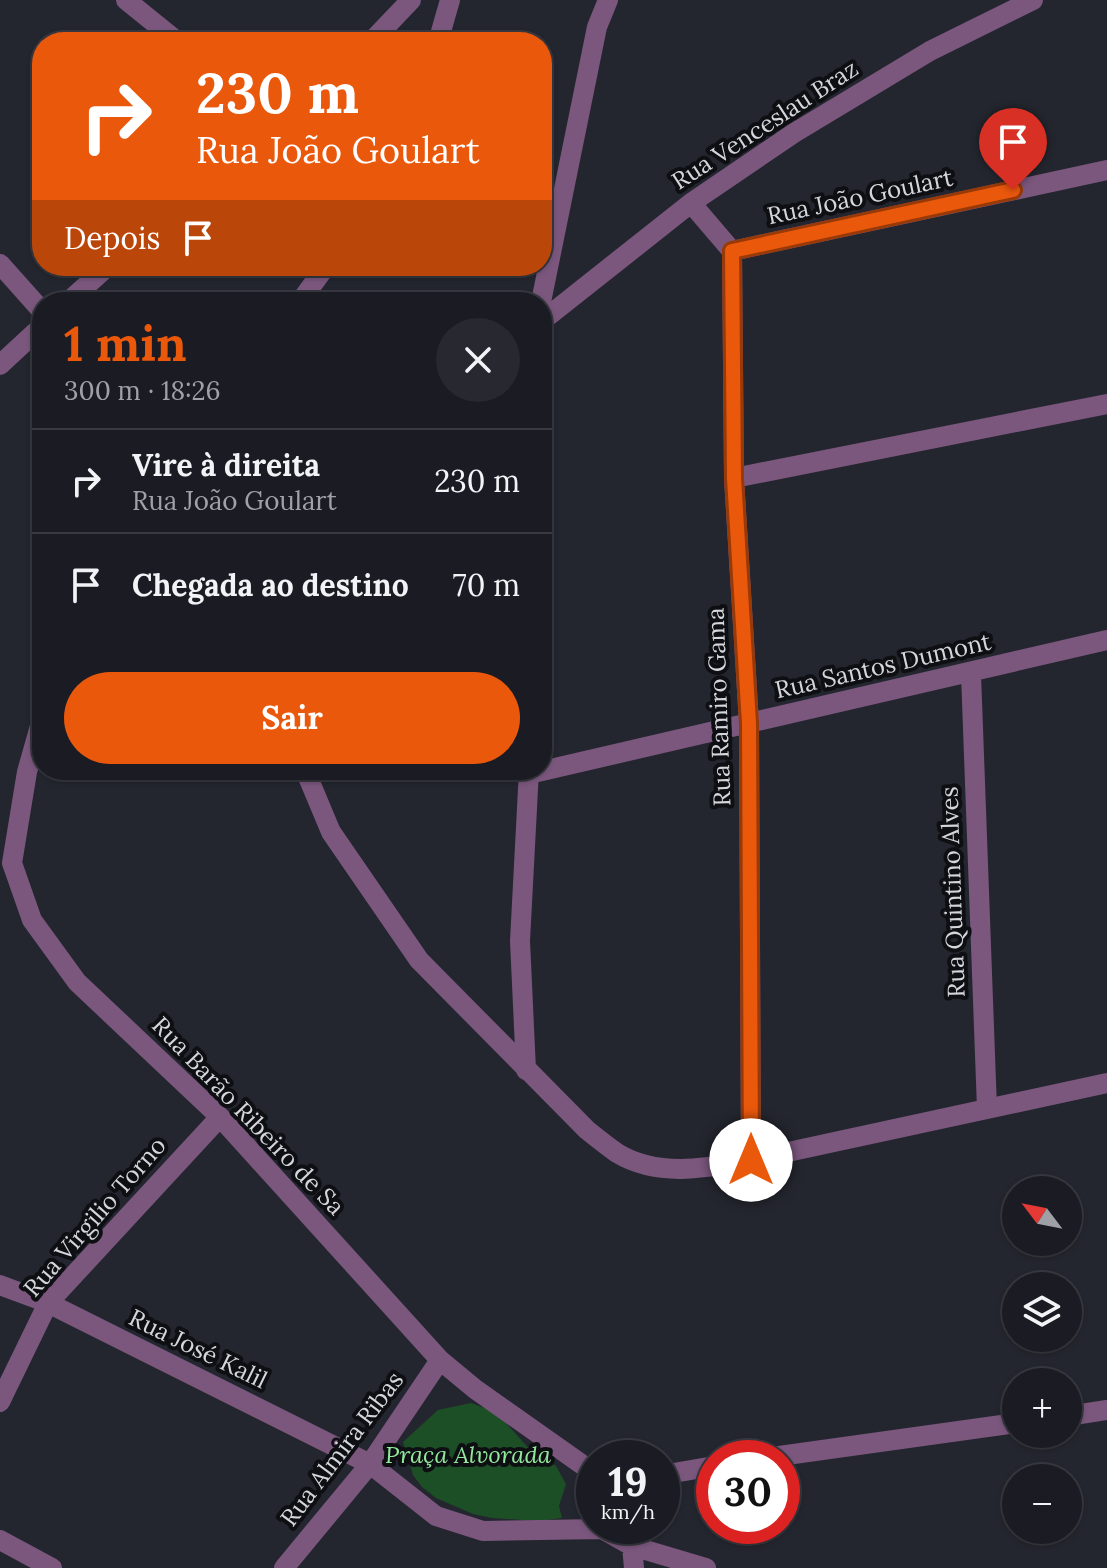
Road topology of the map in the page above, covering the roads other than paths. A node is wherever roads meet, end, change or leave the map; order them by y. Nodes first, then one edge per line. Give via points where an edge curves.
1 (126, 0) edge
2 (411, 0) edge
3 (450, 0) edge
4 (608, 0) edge
5 (1033, 0) edge
6 (166, 32) edge
7 (381, 32) edge
8 (441, 32) edge
9 (1107, 170) edge
10 (691, 203) junction
11 (552, 237) edge
12 (732, 251) junction
13 (0, 264) edge
14 (97, 276) edge
15 (79, 292) edge
16 (32, 300) edge
17 (552, 313) edge
18 (32, 335) edge
19 (0, 365) edge
20 (1107, 404) edge
21 (734, 478) junction
22 (1107, 640) edge
23 (971, 674) junction
24 (749, 723) junction
25 (32, 754) edge
26 (552, 767) edge
27 (309, 780) edge
28 (529, 780) edge
29 (526, 1070) junction
30 (1107, 1083) edge
31 (987, 1109) junction
32 (220, 1117) junction
33 (751, 1160) junction
34 (0, 1285) edge
35 (48, 1303) junction
36 (440, 1360) junction
37 (0, 1402) edge
38 (1107, 1410) edge
39 (1082, 1414) edge
40 (1002, 1425) edge
41 (800, 1453) edge
42 (576, 1460) edge
43 (370, 1464) junction
44 (576, 1528) edge
45 (0, 1540) edge
46 (629, 1544) edge
47 (632, 1546) junction
48 (52, 1568) edge
49 (284, 1568) edge
50 (634, 1568) edge
51 (706, 1568) edge

1 - 6 street
2 - 7 street
3 - 8 street
4 - 11 street via 597,27
5 - 10 street, Rua Venceslau Braz via 930,51
9 - 12 street, Rua João Goulart
10 - 12 street
10 - 17 street, Rua Venceslau Braz
12 - 21 street, Rua Ramiro Gama
13 - 16 street
14 - 15 street
18 - 19 street
20 - 21 street
21 - 24 street, Rua Ramiro Gama
22 - 23 street, Rua Santos Dumont
23 - 24 street, Rua Santos Dumont
23 - 31 street, Rua Quintino Alves
24 - 26 street, Rua Santos Dumont
24 - 33 street, Rua Ramiro Gama
25 - 32 street, Rua Barão Ribeiro de Sa via 12,863 32,920 77,982
27 - 29 street via 331,832 419,960
28 - 29 street via 520,941
29 - 33 street via 587,1130 619,1154 649,1166 691,1170
30 - 31 street
31 - 33 street
32 - 35 street, Rua Virgilio Torno
32 - 36 street, Rua Barão Ribeiro de Sa
34 - 35 street, Rua José Kalil
35 - 37 street, Rua Virgilio Torno
35 - 43 street, Rua José Kalil
36 - 42 street, Rua Barão Ribeiro de Sa
36 - 43 street, Rua Almira Ribas
38 - 39 street
40 - 41 street
43 - 44 street, Rua José Kalil via 436,1516 483,1531
43 - 49 street, Rua Almira Ribas
45 - 48 street
46 - 47 street
47 - 50 street
47 - 51 street

